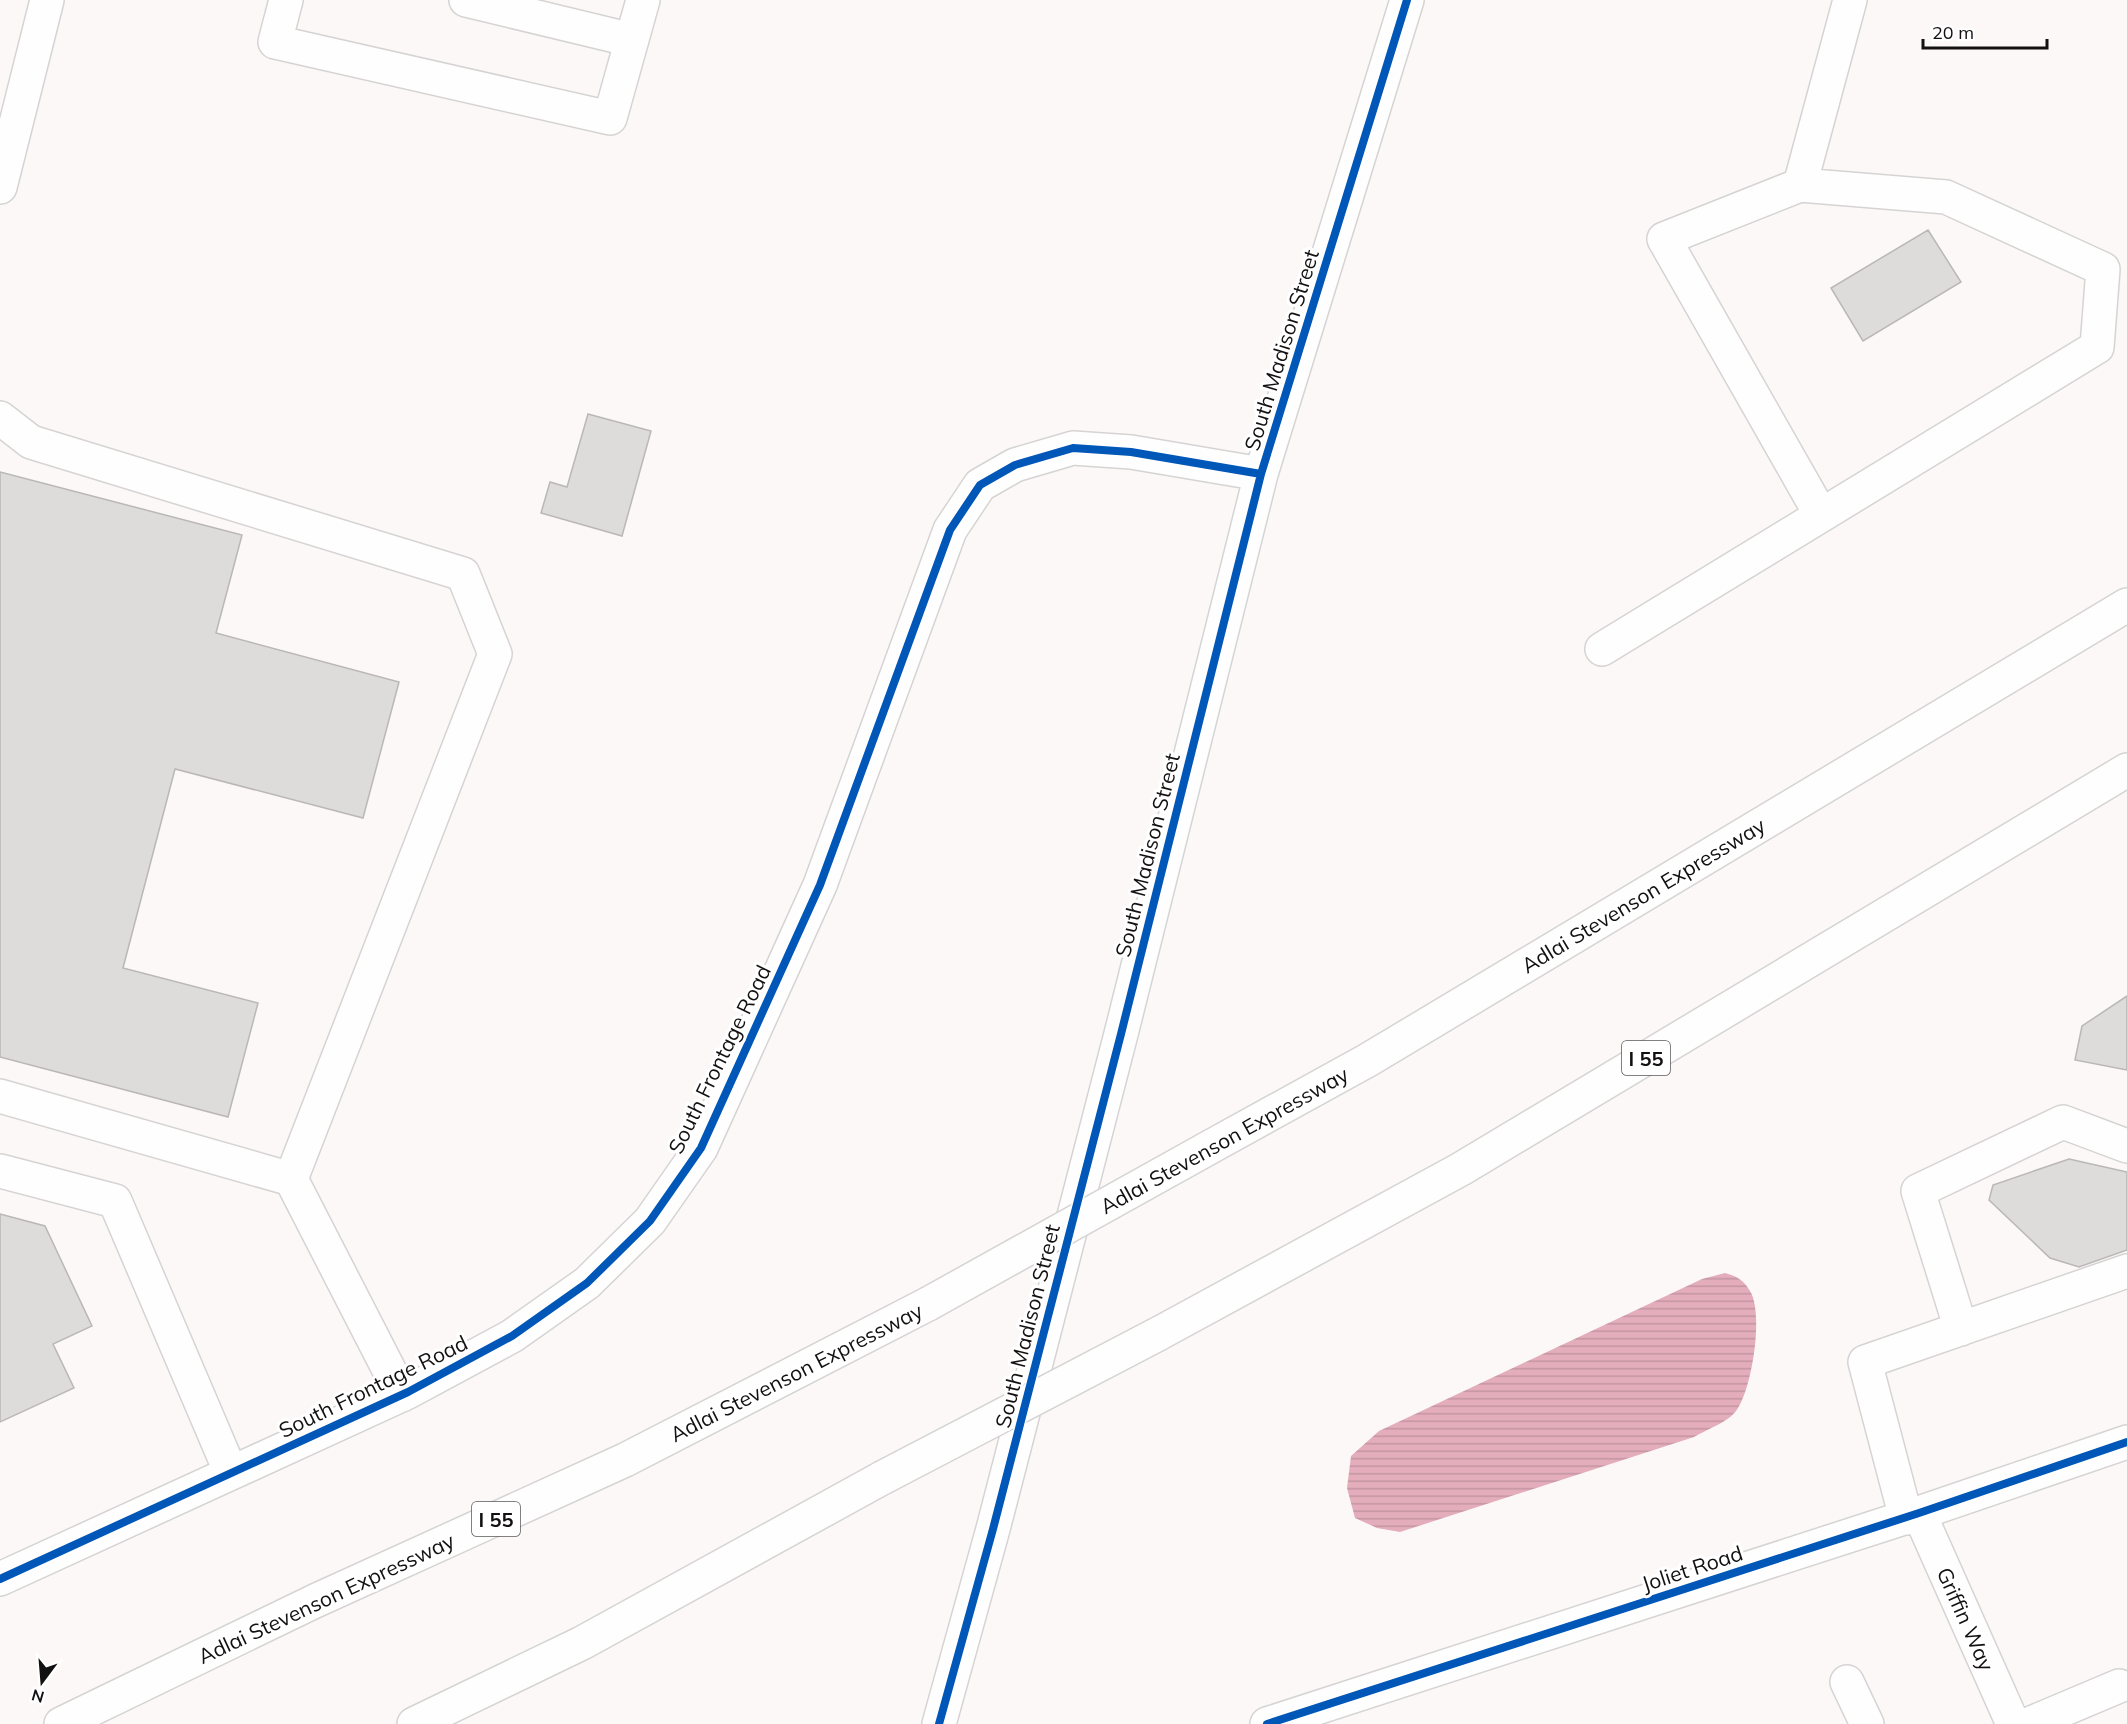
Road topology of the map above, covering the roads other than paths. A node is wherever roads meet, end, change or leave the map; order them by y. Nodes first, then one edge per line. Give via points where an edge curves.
1 (47, 0) edge
2 (286, 0) edge
3 (466, 0) edge
4 (643, 0) edge
5 (1407, 0) edge
6 (1850, 0) edge
7 (632, 40) junction
8 (1800, 185) junction
9 (0, 187) edge
10 (0, 418) edge
11 (1261, 474) junction
12 (1821, 515) junction
13 (2127, 605) edge
14 (1602, 649) dead end
15 (2127, 770) edge
16 (0, 1096) edge
17 (2127, 1146) edge
18 (0, 1171) edge
19 (291, 1179) junction
20 (2127, 1271) edge
21 (1961, 1329) junction
22 (402, 1395) junction
23 (2127, 1442) edge
24 (231, 1473) junction
25 (1913, 1515) junction
26 (0, 1579) edge
27 (1847, 1682) dead end
28 (2119, 1686) dead end
29 (61, 1724) edge
30 (414, 1724) edge
31 (939, 1724) edge
32 (1267, 1724) edge
33 (1868, 1724) edge
34 (2013, 1724) edge
35 (2029, 1724) edge

1 - 9 main road
2 - 7 main road via 275,42 610,118
3 - 7 main road
4 - 7 main road
5 - 11 main road, South Madison Street
6 - 8 main road
8 - 12 main road via 1664,239
8 - 12 main road via 1946,197 2103,269 2097,347
10 - 19 main road via 31,442 463,574 495,654
11 - 22 main road, South Frontage Road via 1131,452 1072,448 1015,465 980,485 950,530 820,885 701,1148 650,1221 588,1283 512,1336
11 - 31 main road, South Madison Street via 1112,1068
12 - 14 main road
13 - 29 main road, Adlai Stevenson Expressway / I 55, bridge via 1368,1060 928,1304 625,1460 315,1601
15 - 30 main road, I 55, bridge via 1461,1169 582,1643
16 - 19 main road
17 - 21 main road via 2063,1122 1918,1191
18 - 24 main road via 115,1201
19 - 22 main road
20 - 21 main road
21 - 25 main road, Griffin Way via 1865,1362
22 - 24 main road, South Frontage Road
23 - 25 main road, Joliet Road
24 - 26 main road, South Frontage Road
25 - 32 main road, Joliet Road
25 - 34 main road, Griffin Way
27 - 33 main road
28 - 35 main road

